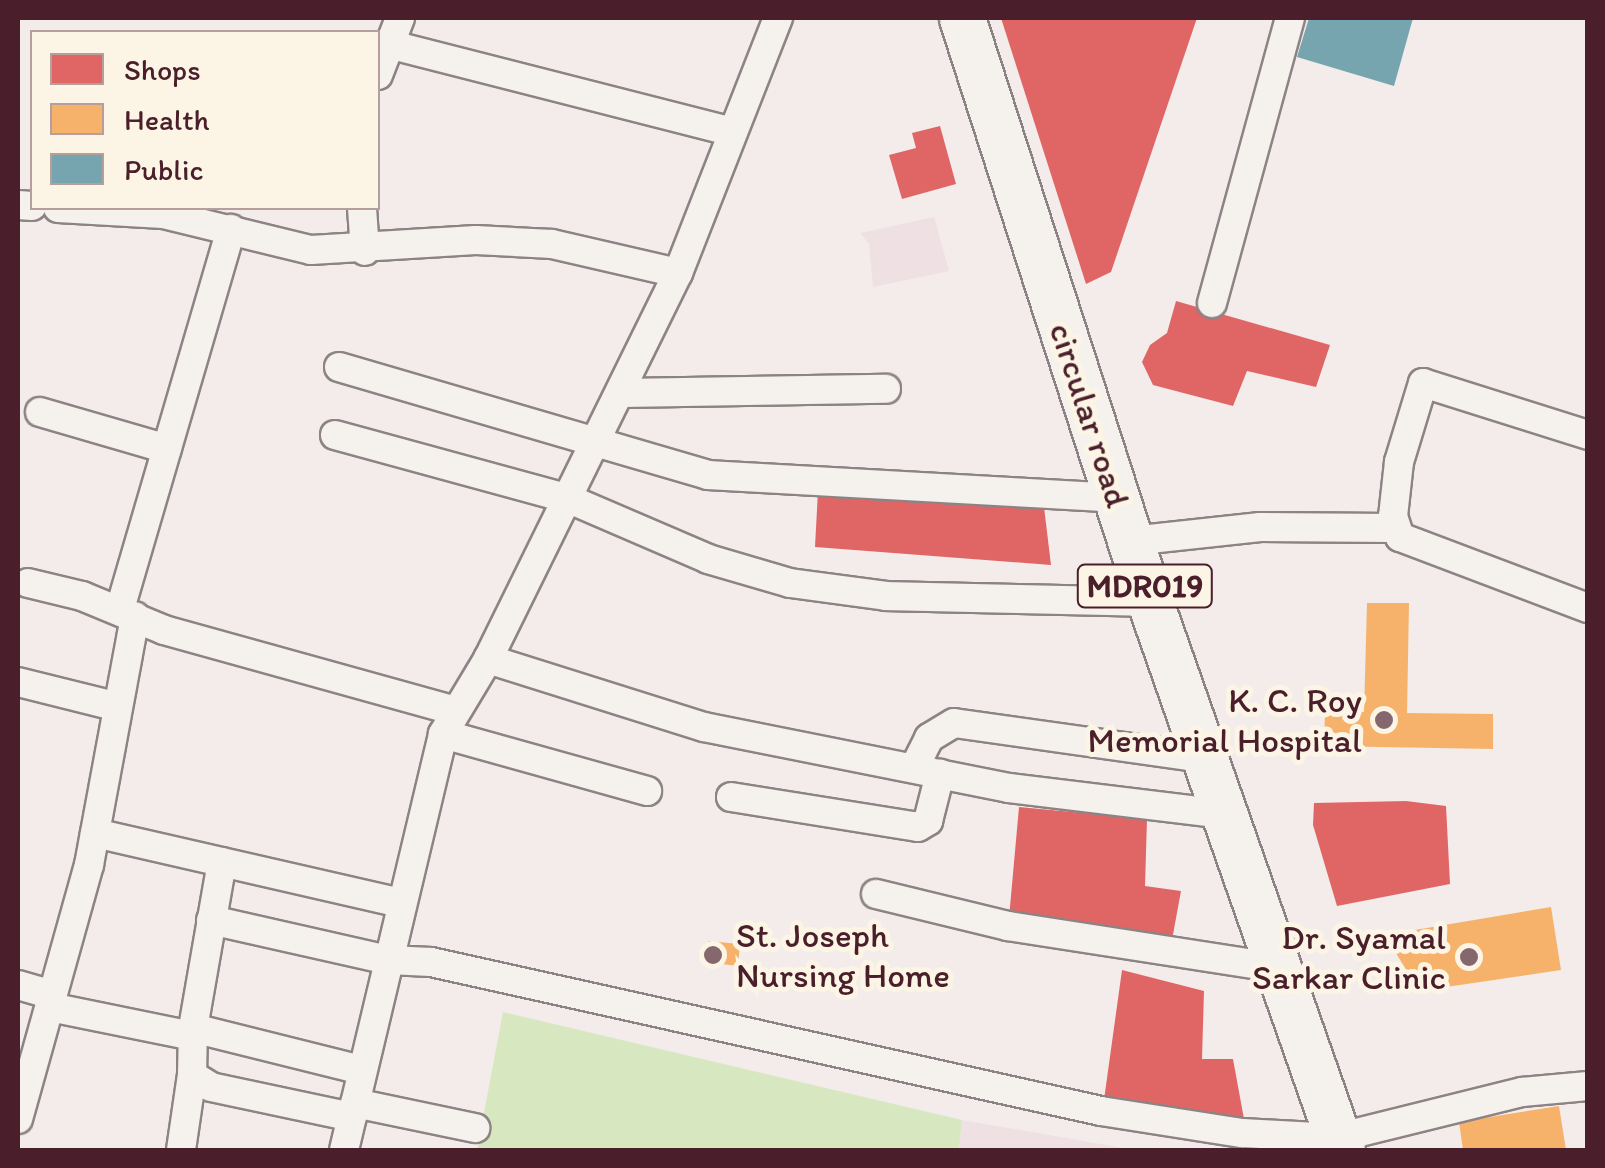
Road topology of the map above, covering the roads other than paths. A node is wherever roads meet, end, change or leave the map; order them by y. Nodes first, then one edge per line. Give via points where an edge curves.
1 (400, 18) edge
2 (778, 18) edge
3 (962, 18) edge
4 (1290, 18) edge
5 (388, 44) junction
6 (380, 69) edge
7 (728, 132) junction
8 (93, 210) edge
9 (362, 210) edge
10 (231, 229) junction
11 (365, 251) junction
12 (678, 273) junction
13 (1212, 303) dead end
14 (339, 367) dead end
15 (886, 389) dead end
16 (621, 393) junction
17 (40, 412) dead end
18 (334, 435) dead end
19 (1588, 435) edge
20 (599, 440) junction
21 (167, 449) junction
22 (1116, 498) junction
23 (569, 500) junction
24 (1394, 528) junction
25 (1131, 541) junction
26 (28, 583) dead end
27 (1150, 602) junction
28 (1588, 608) edge
29 (128, 613) junction
30 (488, 659) junction
31 (18, 682) edge
32 (118, 707) junction
33 (448, 722) junction
34 (1204, 758) junction
35 (927, 771) junction
36 (648, 791) dead end
37 (731, 797) dead end
38 (1224, 814) junction
39 (95, 834) junction
40 (222, 862) junction
41 (876, 894) dead end
42 (400, 904) junction
43 (210, 920) junction
44 (388, 960) junction
45 (1279, 968) junction
46 (19, 986) edge
47 (52, 1001) junction
48 (193, 1032) junction
49 (362, 1070) junction
50 (192, 1075) junction
51 (1588, 1086) edge
52 (940, 1091) dead end
53 (353, 1110) junction
54 (18, 1119) edge
55 (475, 1128) dead end
56 (1329, 1146) edge
57 (181, 1150) edge
58 (344, 1150) edge

1 - 5 street
2 - 7 street
3 - 22 main road, circular road / MDR019
4 - 13 street
5 - 6 street
5 - 7 street
7 - 12 street
8 - 10 street via 163,214
9 - 11 street
10 - 11 street via 312,250
10 - 21 street
11 - 12 street via 442,241 552,244
12 - 16 street
14 - 20 street
15 - 16 street
16 - 20 street
17 - 21 street
18 - 23 street
19 - 24 street via 1422,382 1399,462
20 - 22 street via 708,475
20 - 23 street
21 - 29 street
22 - 25 main road, circular road / MDR019
23 - 27 street via 708,558 790,583 886,596
23 - 30 street
24 - 25 street via 1260,527
24 - 28 street via 1468,568
25 - 27 main road, circular road / MDR019
26 - 29 street
27 - 34 main road, circular road / MDR019
29 - 32 street
29 - 33 street
30 - 33 street
30 - 35 street via 654,714
31 - 32 street
32 - 39 street
33 - 36 street
33 - 42 street
34 - 35 street via 954,723 929,738
34 - 38 main road, circular road / MDR019
35 - 37 street via 928,821 918,828
35 - 38 street
38 - 45 main road, circular road / MDR019
39 - 40 street
39 - 47 street
40 - 42 street
40 - 43 street
41 - 45 street via 1008,926
42 - 44 street
43 - 44 street
43 - 48 street
44 - 49 street
44 - 56 street via 431,962 1101,1111
45 - 56 main road, circular road / MDR019
46 - 47 street
47 - 48 street
47 - 54 street
48 - 49 street
48 - 50 street
49 - 53 street
50 - 53 street via 211,1088
50 - 57 street
51 - 56 street via 1522,1092
52 - 56 street
53 - 55 street
53 - 58 street

